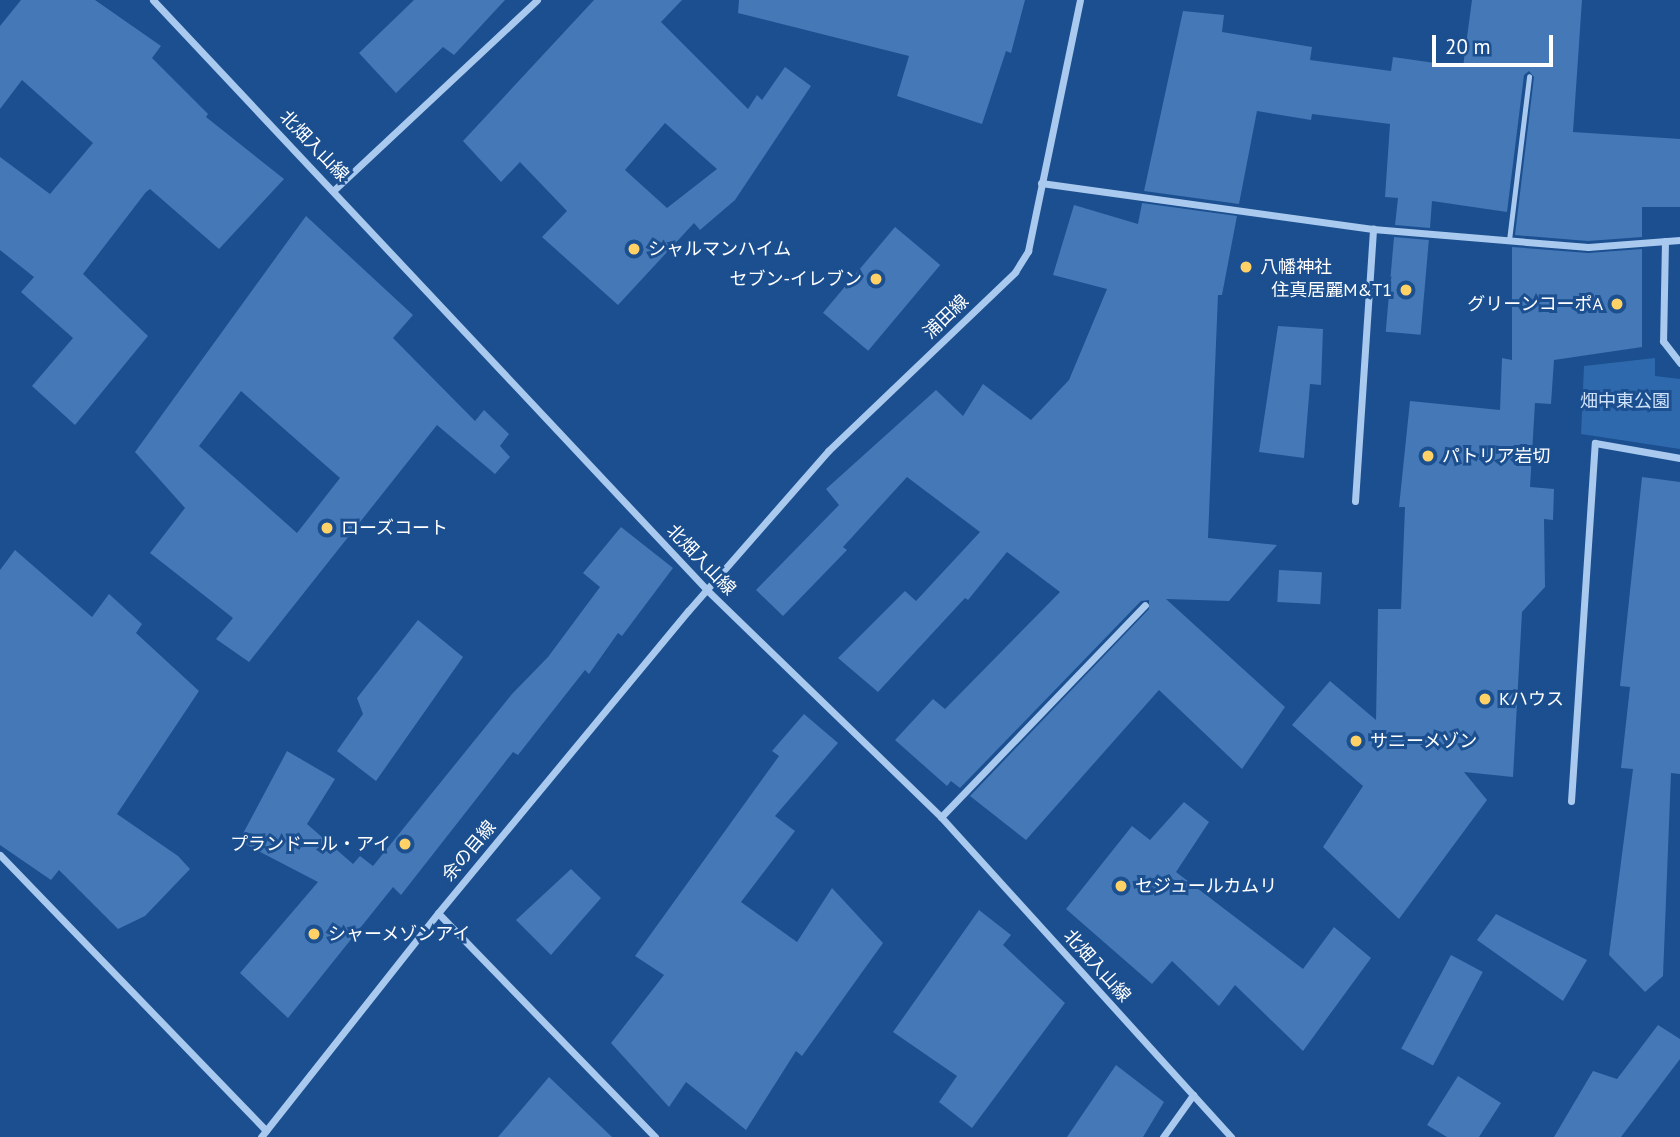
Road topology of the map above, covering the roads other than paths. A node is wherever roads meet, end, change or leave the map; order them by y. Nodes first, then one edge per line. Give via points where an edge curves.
1 (153, 0) edge
2 (537, 0) edge
3 (1080, 0) edge
4 (1529, 76) dead end
5 (1041, 183) junction
6 (334, 190) junction
7 (1373, 229) junction
8 (1509, 240) junction
9 (1680, 240) edge
10 (1665, 241) junction
11 (1680, 363) edge
12 (1680, 458) edge
13 (1355, 500) dead end
14 (708, 591) junction
15 (1145, 605) dead end
16 (1571, 801) dead end
17 (941, 817) junction
18 (0, 855) edge
19 (438, 913) junction
20 (1193, 1095) junction
21 (263, 1134) edge
22 (655, 1137) edge
23 (1163, 1137) edge
24 (1231, 1137) edge

1 - 6 street, 北畑入山線
2 - 6 street
3 - 5 street, 浦田線
4 - 8 lane
5 - 7 street
5 - 14 street, 浦田線 via 1028,251 1015,272 828,451
6 - 14 street, 北畑入山線
7 - 8 street
7 - 13 street
8 - 10 street via 1588,247
9 - 10 street
10 - 11 street via 1663,341
12 - 16 street via 1595,443
14 - 17 street, 北畑入山線
14 - 19 street, 余の目線
15 - 17 street
17 - 20 street, 北畑入山線
18 - 21 street
19 - 21 street, 余の目線
19 - 22 street
20 - 23 street
20 - 24 street, 北畑入山線

